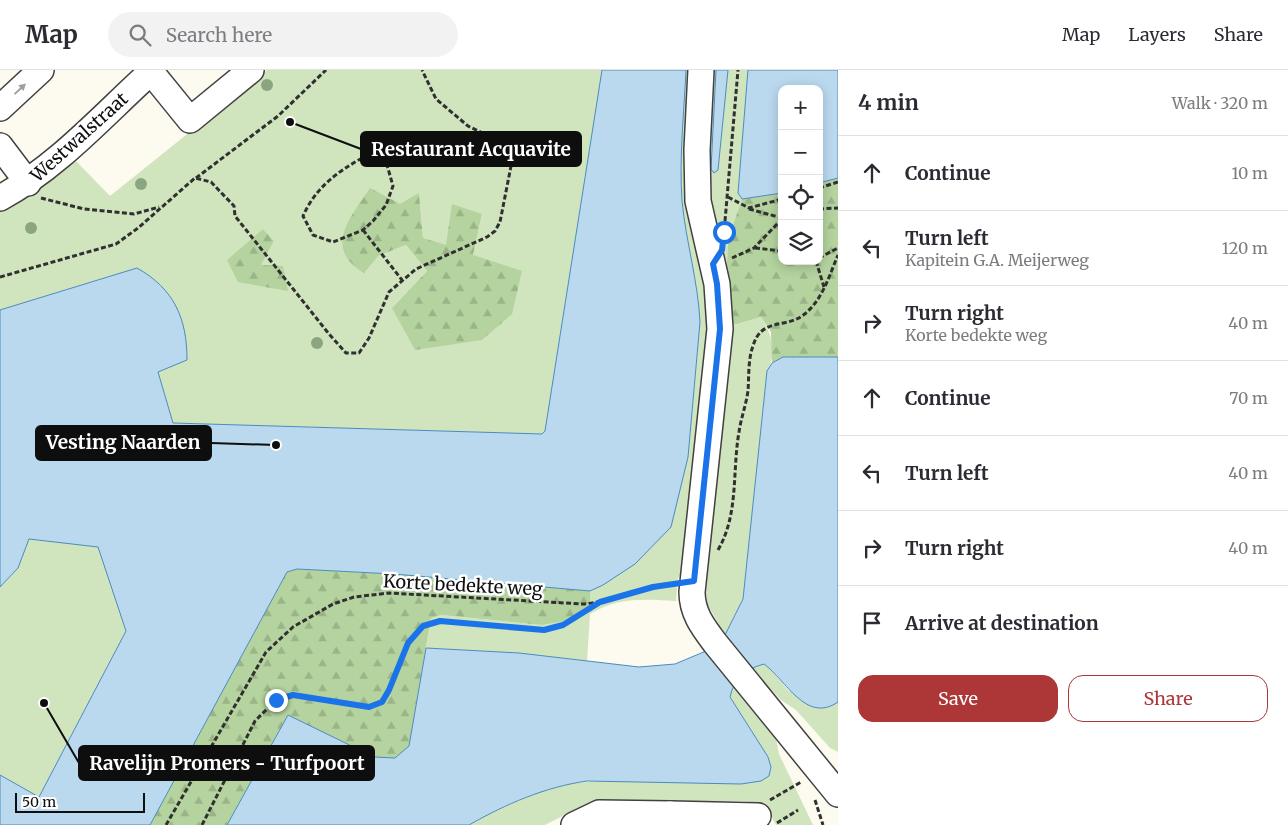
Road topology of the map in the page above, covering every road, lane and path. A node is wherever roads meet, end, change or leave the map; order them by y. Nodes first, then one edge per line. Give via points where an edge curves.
1 (40, 70) edge
2 (251, 70) edge
3 (326, 70) edge
4 (422, 70) edge
5 (701, 70) edge
6 (738, 70) edge
7 (152, 71) edge
8 (0, 108) edge
9 (0, 146) edge
10 (195, 178) junction
11 (838, 182) edge
12 (28, 183) junction
13 (823, 187) edge
14 (728, 197) junction
15 (0, 198) edge
16 (778, 200) edge
17 (162, 206) junction
18 (749, 208) junction
19 (838, 208) edge
20 (823, 209) edge
21 (778, 218) edge
22 (725, 223) dead end
23 (778, 223) edge
24 (363, 230) junction
25 (838, 248) edge
26 (778, 251) edge
27 (838, 255) edge
28 (823, 256) edge
29 (817, 265) edge
30 (0, 277) edge
31 (402, 280) junction
32 (824, 288) junction
33 (714, 556) dead end
34 (694, 581) junction
35 (600, 602) junction
36 (807, 787) dead end
37 (810, 793) dead end
38 (838, 794) edge
39 (798, 810) dead end
40 (659, 820) edge
41 (759, 823) edge
42 (166, 825) edge
43 (202, 825) edge
44 (574, 825) edge
45 (823, 825) edge

8 -> 1 street
2 - 7 street via 190,120
3 - 10 path via 278,116
4 - 31 path via 436,99 468,126 505,144 513,156 500,222 495,230 487,237 416,269
5 - 34 street via 698,201 717,284 720,329
6 - 14 path
7 - 12 street, Westwalstraat
9 - 12 street
10 - 17 path
10 - 31 path via 211,182 234,206 235,216 346,353 359,353 369,338 388,292
11 - 13 path
12 - 15 street, Westwalstraat
12 - 17 path via 42,199 84,209 134,214
14 - 18 path
14 - 22 path
16 - 18 path
17 - 30 path via 116,244
18 - 21 path
19 - 20 path
23 - 26 path via 754,248
24 - 24 path via 386,205 393,186 387,166 364,157 324,184 303,216 313,235 333,242
24 - 31 path
25 - 28 path
27 - 32 path
29 - 32 path
32 - 33 path via 816,304 800,317 775,323 760,332 752,346 747,394 738,432 733,514 727,536
34 - 35 path, Korte bedekte weg via 653,587
34 - 38 street via 695,611 715,643
35 - 42 path, Korte bedekte weg via 559,604 389,594 354,597 333,604 293,627 266,652
35 - 43 path via 563,625 544,630 440,621 423,626 408,643 382,702 369,707 293,695 276,700 255,720
36 - 41 path via 804,780 772,798
37 - 45 path
39 - 41 path
40 - 41 street
40 - 44 street via 599,813

